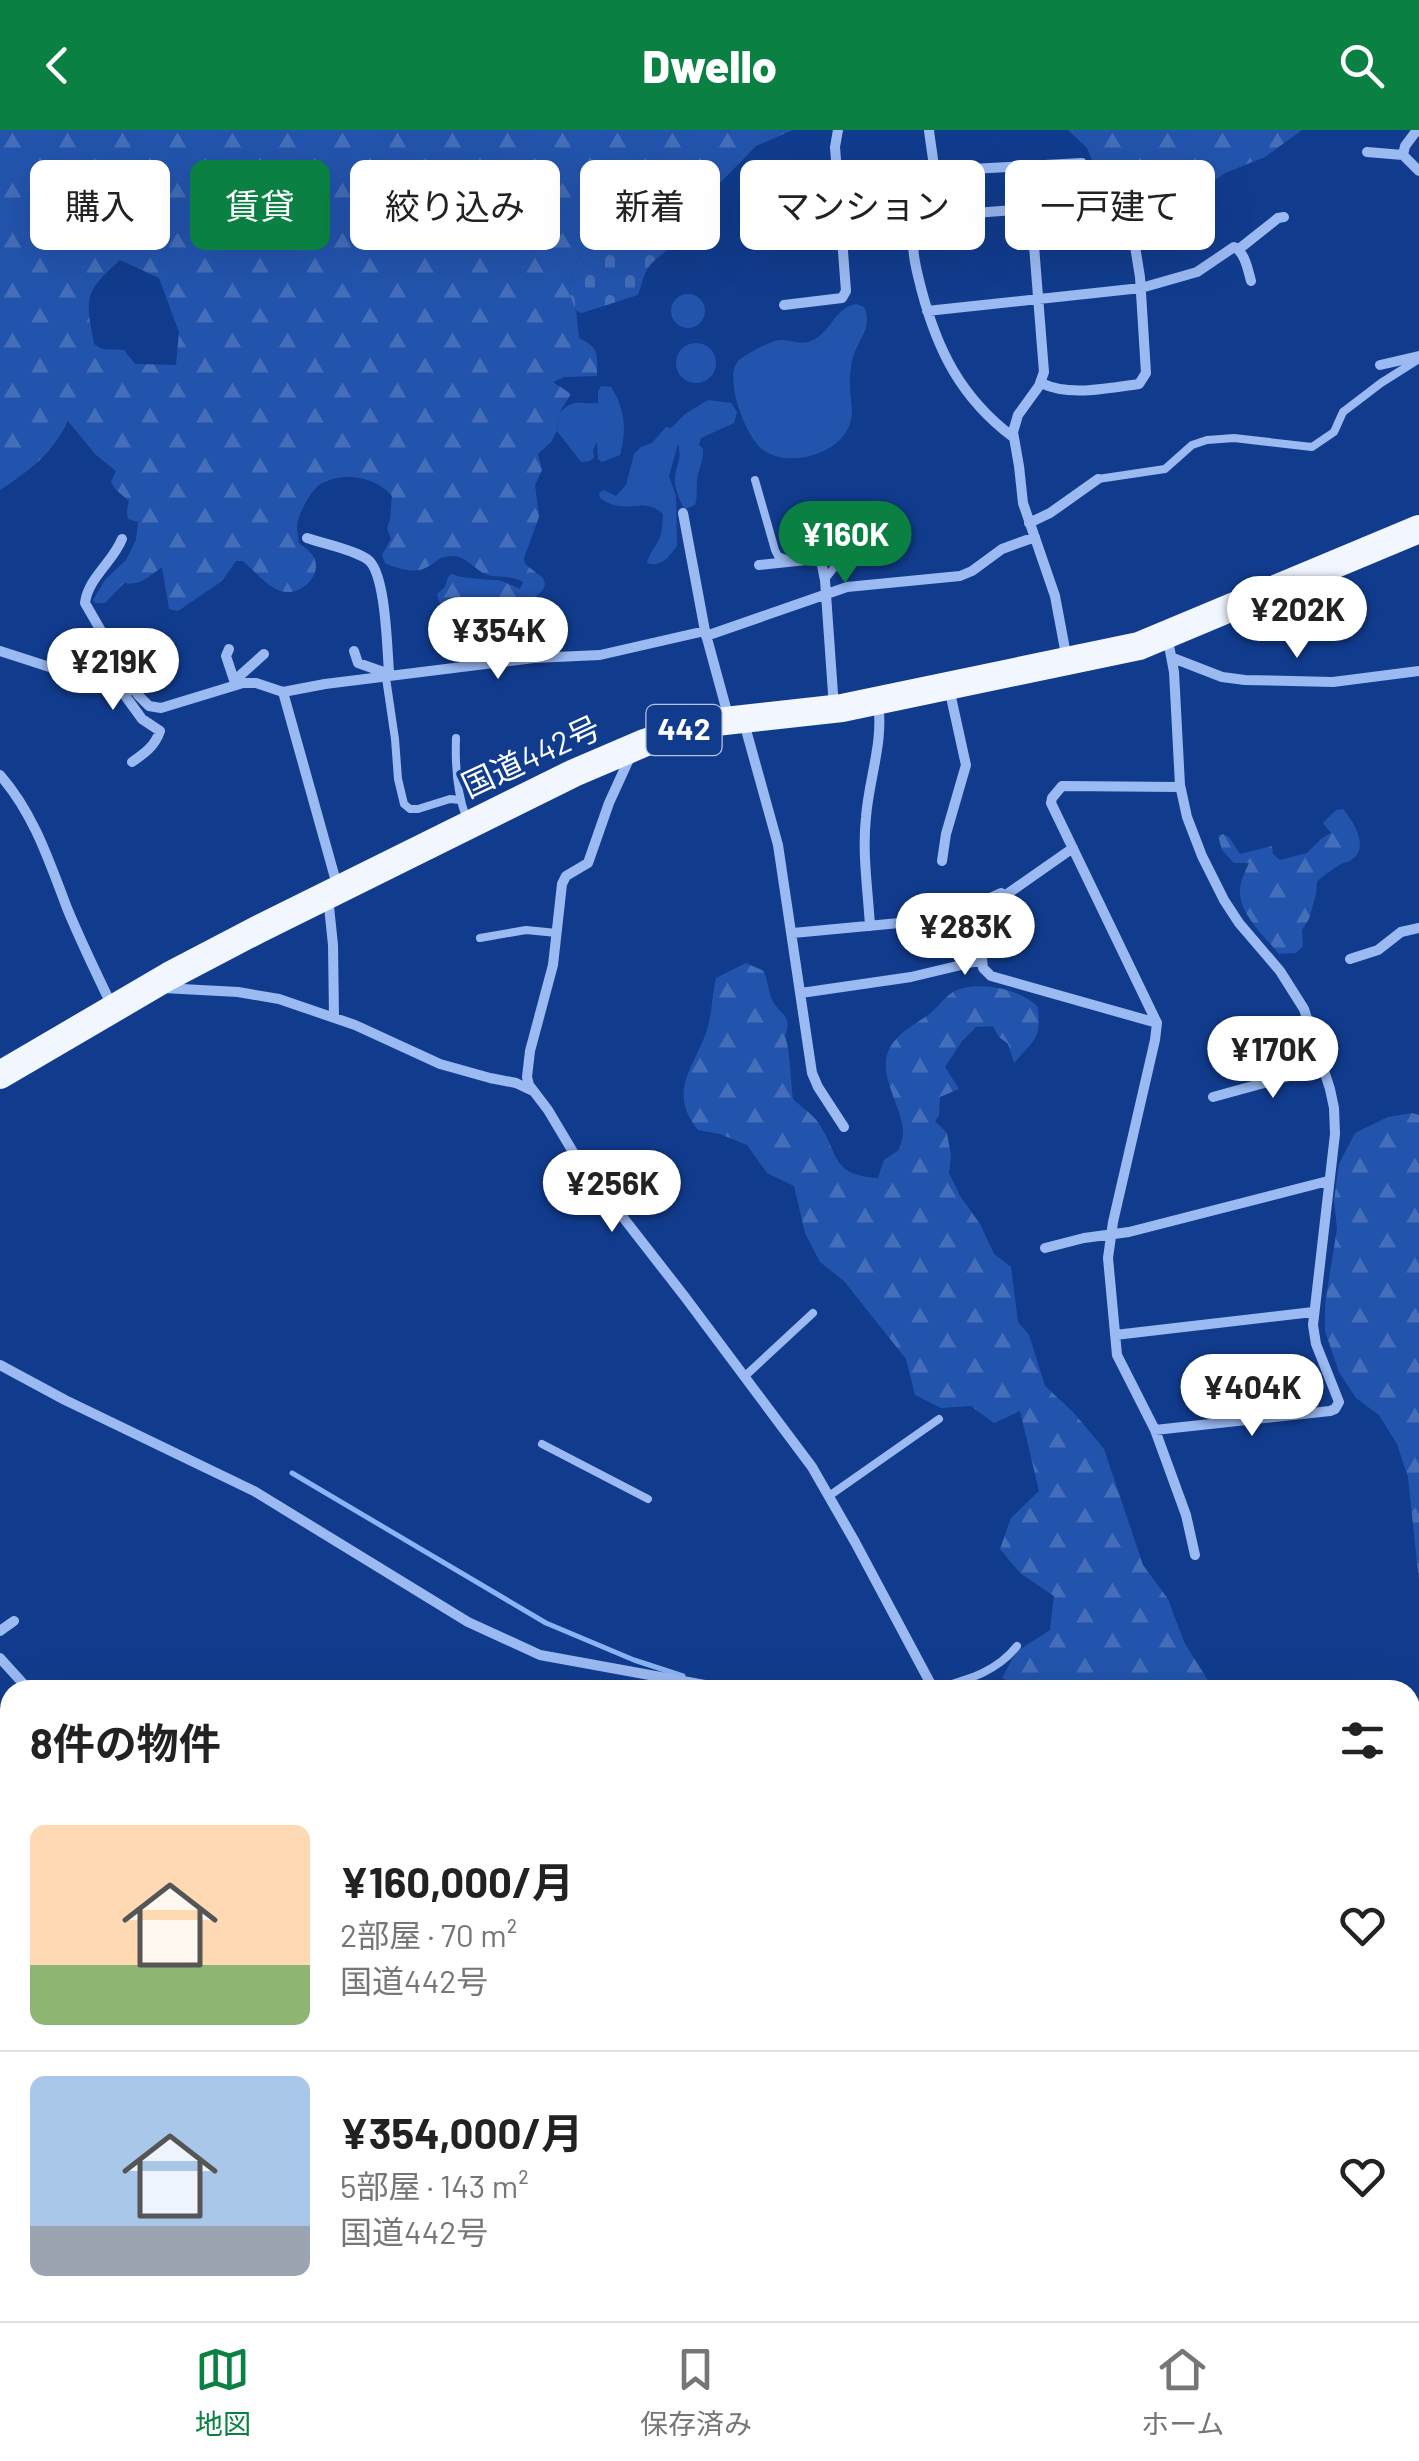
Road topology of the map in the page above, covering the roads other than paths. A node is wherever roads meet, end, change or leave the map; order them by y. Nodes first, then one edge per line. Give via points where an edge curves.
1 (838, 130) edge
2 (929, 130) edge
3 (1417, 130) edge
4 (1367, 152) dead end
5 (1403, 155) junction
6 (835, 160) edge
7 (932, 160) edge
8 (1419, 171) edge
9 (1284, 217) dead end
10 (1239, 249) junction
11 (843, 250) edge
12 (915, 250) edge
13 (1034, 250) edge
14 (1135, 250) edge
15 (1252, 281) dead end
16 (1141, 288) junction
17 (1038, 301) junction
18 (784, 305) dead end
19 (928, 311) junction
20 (1419, 358) edge
21 (1380, 365) dead end
22 (1041, 383) junction
23 (1013, 437) junction
24 (1098, 479) joint
25 (755, 480) dead end
26 (682, 513) dead end
27 (1029, 523) junction
28 (1419, 528) edge
29 (1035, 537) junction
30 (122, 538) dead end
31 (307, 538) dead end
32 (856, 540) dead end
33 (797, 561) junction
34 (759, 566) dead end
35 (825, 580) junction
36 (826, 595) junction
37 (533, 602) dead end
38 (705, 634) junction
39 (1170, 646) junction
40 (229, 649) dead end
41 (0, 651) edge
42 (354, 652) dead end
43 (264, 654) dead end
44 (115, 657) junction
45 (546, 657) junction
46 (1068, 662) junction
47 (1419, 670) edge
48 (390, 675) junction
49 (129, 680) junction
50 (235, 682) junction
51 (949, 687) junction
52 (283, 692) junction
53 (878, 701) junction
54 (834, 709) junction
55 (736, 719) junction
56 (456, 738) dead end
57 (635, 747) junction
58 (132, 762) dead end
59 (0, 775) edge
60 (1180, 787) junction
61 (464, 812) junction
62 (1073, 848) junction
63 (942, 862) dead end
64 (333, 894) junction
65 (1005, 894) junction
66 (870, 926) junction
67 (1419, 928) edge
68 (558, 933) junction
69 (793, 933) junction
70 (480, 938) dead end
71 (1350, 959) dead end
72 (982, 960) junction
73 (148, 989) junction
74 (801, 993) junction
75 (114, 1009) junction
76 (334, 1018) junction
77 (1157, 1023) junction
78 (1322, 1066) junction
79 (0, 1075) edge
80 (534, 1092) junction
81 (1213, 1097) dead end
82 (844, 1126) dead end
83 (1328, 1181) junction
84 (1110, 1234) junction
85 (1046, 1248) dead end
86 (1313, 1312) junction
87 (813, 1313) dead end
88 (1114, 1335) junction
89 (0, 1365) edge
90 (744, 1377) junction
91 (939, 1419) dead end
92 (1156, 1430) junction
93 (542, 1444) dead end
94 (829, 1496) junction
95 (648, 1499) dead end
96 (1195, 1555) dead end
97 (14, 1621) dead end
98 (0, 1632) edge
99 (1017, 1646) dead end
100 (0, 1658) edge
101 (19, 1680) edge
102 (659, 1680) edge
103 (929, 1680) edge
104 (962, 1680) edge

1 - 6 street
2 - 7 street
3 - 5 street
4 - 5 street
5 - 8 street
9 - 10 street
10 - 15 street
10 - 16 street via 1231,247 1197,272
11 - 18 street via 842,298
12 - 19 street
13 - 17 street
14 - 16 street
16 - 17 street
16 - 22 street via 1147,366 1142,382 1062,391
17 - 19 street
17 - 22 street
19 - 23 street via 967,393
20 - 21 street
20 - 24 lane via 1343,412 1334,432 1309,448 1207,440 1158,471
22 - 23 street via 1016,420
23 - 27 street
24 - 27 street
25 - 33 lane via 778,556
26 - 38 street
27 - 29 street
28 - 39 highway, 国道442号 / 442
29 - 36 street via 960,576 858,585
29 - 46 street
30 - 44 street via 85,598
31 - 48 street via 374,566
32 - 35 lane
33 - 34 street
33 - 35 street via 821,561
35 - 36 street
36 - 38 street
36 - 54 street
37 - 45 street
38 - 45 street via 612,653
38 - 55 street
39 - 46 highway, 国道442号 / 442
39 - 47 street via 1222,677 1245,680 1333,682
39 - 60 street
40 - 50 street
41 - 44 street via 62,671
42 - 48 street via 358,663
43 - 50 street
44 - 49 street
45 - 48 street
46 - 51 highway, 国道442号 / 442
48 - 52 street
48 - 61 lane via 402,800 415,810 450,799
49 - 50 street via 145,704 161,708
49 - 58 street via 126,697 160,731
50 - 52 street
51 - 53 highway, 国道442号 / 442
51 - 63 street via 966,765
52 - 64 street
53 - 54 highway, 国道442号 / 442
53 - 66 street via 881,729 864,834
54 - 55 highway, 国道442号 / 442
55 - 57 highway, 国道442号 / 442
55 - 69 street via 778,845
56 - 61 lane
57 - 61 highway, 国道442号 / 442
57 - 68 street via 588,864 564,880
59 - 75 street via 45,848
60 - 62 street via 1062,786 1052,803
60 - 78 street via 1210,873 1239,923 1294,992
61 - 64 highway, 国道442号 / 442
62 - 65 street
62 - 77 street
64 - 73 highway, 国道442号 / 442
64 - 76 street
65 - 66 street via 942,918
65 - 72 street via 978,917
66 - 69 street
67 - 71 street
68 - 70 lane via 526,930
68 - 80 street via 528,1063
69 - 74 street
72 - 74 street
72 - 77 street via 991,976
73 - 75 highway, 国道442号 / 442
73 - 76 street via 256,994
74 - 82 street via 812,1073
75 - 79 highway, 国道442号 / 442
76 - 80 street via 440,1064
77 - 84 street
78 - 81 street
78 - 83 street via 1335,1118
80 - 90 street
83 - 84 street
83 - 86 street
84 - 85 street
84 - 88 street
86 - 88 street
86 - 92 street via 1316,1344 1338,1396 1335,1409
87 - 90 lane
88 - 92 street via 1117,1355
89 - 102 street via 254,1492 468,1622 548,1657
90 - 94 street
91 - 94 lane
92 - 96 street
93 - 95 lane
94 - 103 street
97 - 98 street
99 - 104 lane via 990,1670
100 - 101 street

